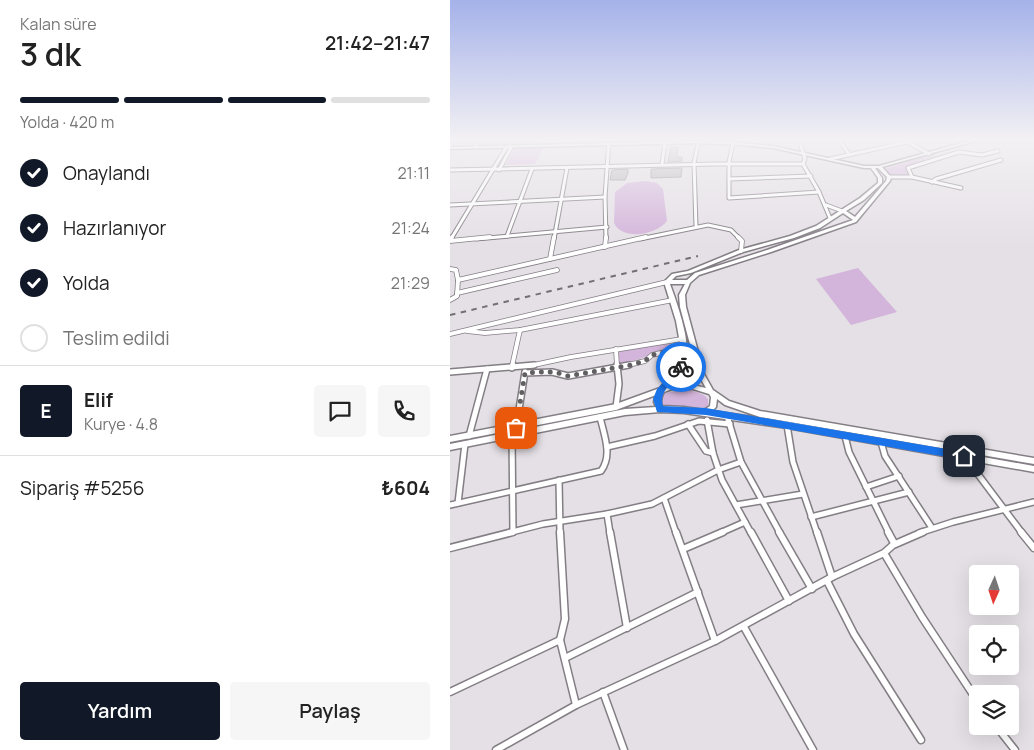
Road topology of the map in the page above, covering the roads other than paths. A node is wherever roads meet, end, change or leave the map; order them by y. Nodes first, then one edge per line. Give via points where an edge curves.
1 (489, 175) edge
2 (530, 175) edge
3 (566, 175) edge
4 (607, 175) edge
5 (694, 175) edge
6 (728, 175) edge
7 (878, 175) edge
8 (947, 175) edge
9 (811, 176) joint
10 (889, 177) joint
11 (912, 177) joint
12 (728, 179) junction
13 (932, 182) junction
14 (961, 188) dead end
15 (819, 192) junction
16 (605, 197) junction
17 (562, 199) junction
18 (521, 202) junction
19 (472, 204) junction
20 (450, 205) edge
21 (826, 205) junction
22 (842, 211) junction
23 (830, 218) junction
24 (855, 218) junction
25 (843, 224) junction
26 (696, 226) junction
27 (607, 227) junction
28 (554, 232) junction
29 (507, 236) junction
30 (450, 240) edge
31 (605, 247) junction
32 (741, 251) junction
33 (550, 259) junction
34 (450, 269) edge
35 (557, 270) dead end
36 (458, 280) junction
37 (667, 282) junction
38 (688, 282) junction
39 (457, 293) junction
40 (450, 300) edge
41 (673, 300) junction
42 (516, 318) junction
43 (464, 330) junction
44 (517, 330) junction
45 (450, 334) edge
46 (682, 339) junction
47 (683, 348) junction
48 (616, 349) junction
49 (526, 367) junction
50 (512, 368) junction
51 (618, 368) junction
52 (487, 369) junction
53 (450, 372) edge
54 (525, 373) junction
55 (660, 391) junction
56 (712, 392) junction
57 (616, 408) junction
58 (660, 409) junction
59 (706, 412) junction
60 (600, 417) junction
61 (707, 420) junction
62 (729, 420) junction
63 (688, 424) junction
64 (787, 425) junction
65 (514, 431) junction
66 (468, 436) junction
67 (845, 436) junction
68 (450, 439) edge
69 (881, 442) junction
70 (465, 444) junction
71 (450, 447) edge
72 (606, 447) junction
73 (713, 453) junction
74 (964, 456) junction
75 (1034, 461) edge
76 (741, 462) junction
77 (1034, 469) edge
78 (718, 470) junction
79 (899, 476) junction
80 (559, 480) junction
81 (866, 487) junction
82 (512, 491) junction
83 (909, 492) junction
84 (803, 494) junction
85 (664, 498) junction
86 (760, 501) junction
87 (873, 502) junction
88 (1034, 502) edge
89 (458, 503) junction
90 (450, 505) edge
91 (736, 505) junction
92 (1004, 510) junction
93 (607, 514) junction
94 (811, 517) junction
95 (745, 522) junction
96 (559, 523) junction
97 (932, 528) junction
98 (513, 532) junction
99 (894, 543) junction
100 (450, 548) edge
101 (1034, 548) edge
102 (683, 549) junction
103 (884, 553) junction
104 (829, 579) junction
105 (812, 589) junction
106 (698, 592) junction
107 (789, 601) junction
108 (744, 627) junction
109 (627, 628) junction
110 (560, 640) junction
111 (715, 641) junction
112 (565, 658) junction
113 (969, 688) edge
114 (450, 692) edge
115 (603, 692) junction
116 (576, 706) junction
117 (1003, 735) edge
118 (920, 740) dead end
119 (496, 750) edge
120 (624, 750) edge
121 (813, 750) edge
122 (1015, 750) edge

1 - 19 street
2 - 18 street
3 - 17 street
4 - 16 street
5 - 26 street
6 - 12 street
7 - 22 main road via 880,182 862,199
8 - 13 street
9 - 12 street
9 - 15 street
10 - 11 street
10 - 24 main road via 876,197
11 - 13 street
12 - 15 street via 729,198
13 - 14 street
15 - 21 street
16 - 17 street
16 - 27 street
17 - 18 street
17 - 28 street
18 - 19 street
18 - 29 street
19 - 20 street
19 - 30 street
21 - 22 street
21 - 23 street
22 - 23 main road
22 - 24 main road
23 - 25 main road
23 - 32 main road via 818,227 792,237
24 - 25 main road
25 - 38 main road via 696,274
26 - 31 street
26 - 32 street via 731,230 742,241
27 - 28 street
27 - 31 street
28 - 29 street
28 - 33 street
29 - 30 street
31 - 33 street
32 - 37 main road via 674,276
33 - 36 street
34 - 36 street via 456,270
35 - 39 street
36 - 39 street
37 - 38 main road
37 - 41 main road
37 - 42 street
38 - 56 main road via 682,295 683,307 701,374
39 - 40 street
41 - 44 street
41 - 46 main road
42 - 43 street
42 - 44 street
43 - 44 street via 485,334
43 - 45 street
44 - 50 street
46 - 47 main road
46 - 48 street
47 - 51 street
47 - 55 main road via 684,359 680,368
48 - 49 street
48 - 51 street
49 - 50 street
49 - 54 street
50 - 52 street
51 - 54 street via 568,376 551,371
51 - 57 street
52 - 53 street
52 - 66 street
54 - 65 street
55 - 56 main road via 678,386
55 - 57 main road
55 - 58 main road via 657,399
56 - 59 main road via 714,407
56 - 75 main road via 727,403 760,414
57 - 65 main road
58 - 59 main road
58 - 60 main road
59 - 62 main road
60 - 65 main road
60 - 72 street
61 - 62 street
61 - 63 street
61 - 73 street
62 - 64 main road
62 - 76 street
63 - 72 street via 655,436
63 - 73 street via 706,451
64 - 67 main road
64 - 84 street via 793,462
65 - 66 main road
65 - 70 main road
65 - 82 street
66 - 68 main road
67 - 69 main road
67 - 81 street
69 - 74 main road
69 - 79 street
70 - 71 main road
70 - 89 street
72 - 80 street via 605,467 600,471
73 - 78 street
74 - 77 main road
74 - 92 street
76 - 78 street
76 - 86 street
78 - 85 street
78 - 91 street
79 - 81 street
79 - 83 street
80 - 82 street
80 - 96 street
81 - 87 street
82 - 89 street
82 - 98 street
83 - 87 street
83 - 97 street
84 - 86 street
84 - 94 street
85 - 93 street via 652,504
85 - 102 street
86 - 91 street
86 - 105 street
87 - 94 street
87 - 99 street
88 - 92 street
89 - 90 street
91 - 95 street
92 - 97 street
92 - 101 street
93 - 96 street
93 - 109 street
94 - 104 street
95 - 102 street
95 - 107 street
96 - 98 street
96 - 110 street via 565,619
97 - 99 street
98 - 100 street
99 - 103 street
102 - 106 street
103 - 104 street
103 - 113 street
104 - 105 street
104 - 118 street via 854,634
105 - 107 street
106 - 109 street
106 - 111 street
107 - 108 street
108 - 111 street
108 - 121 street
109 - 112 street
110 - 112 street
110 - 114 street
111 - 115 street
112 - 116 street
115 - 116 street
115 - 120 street
116 - 119 street
117 - 122 street

